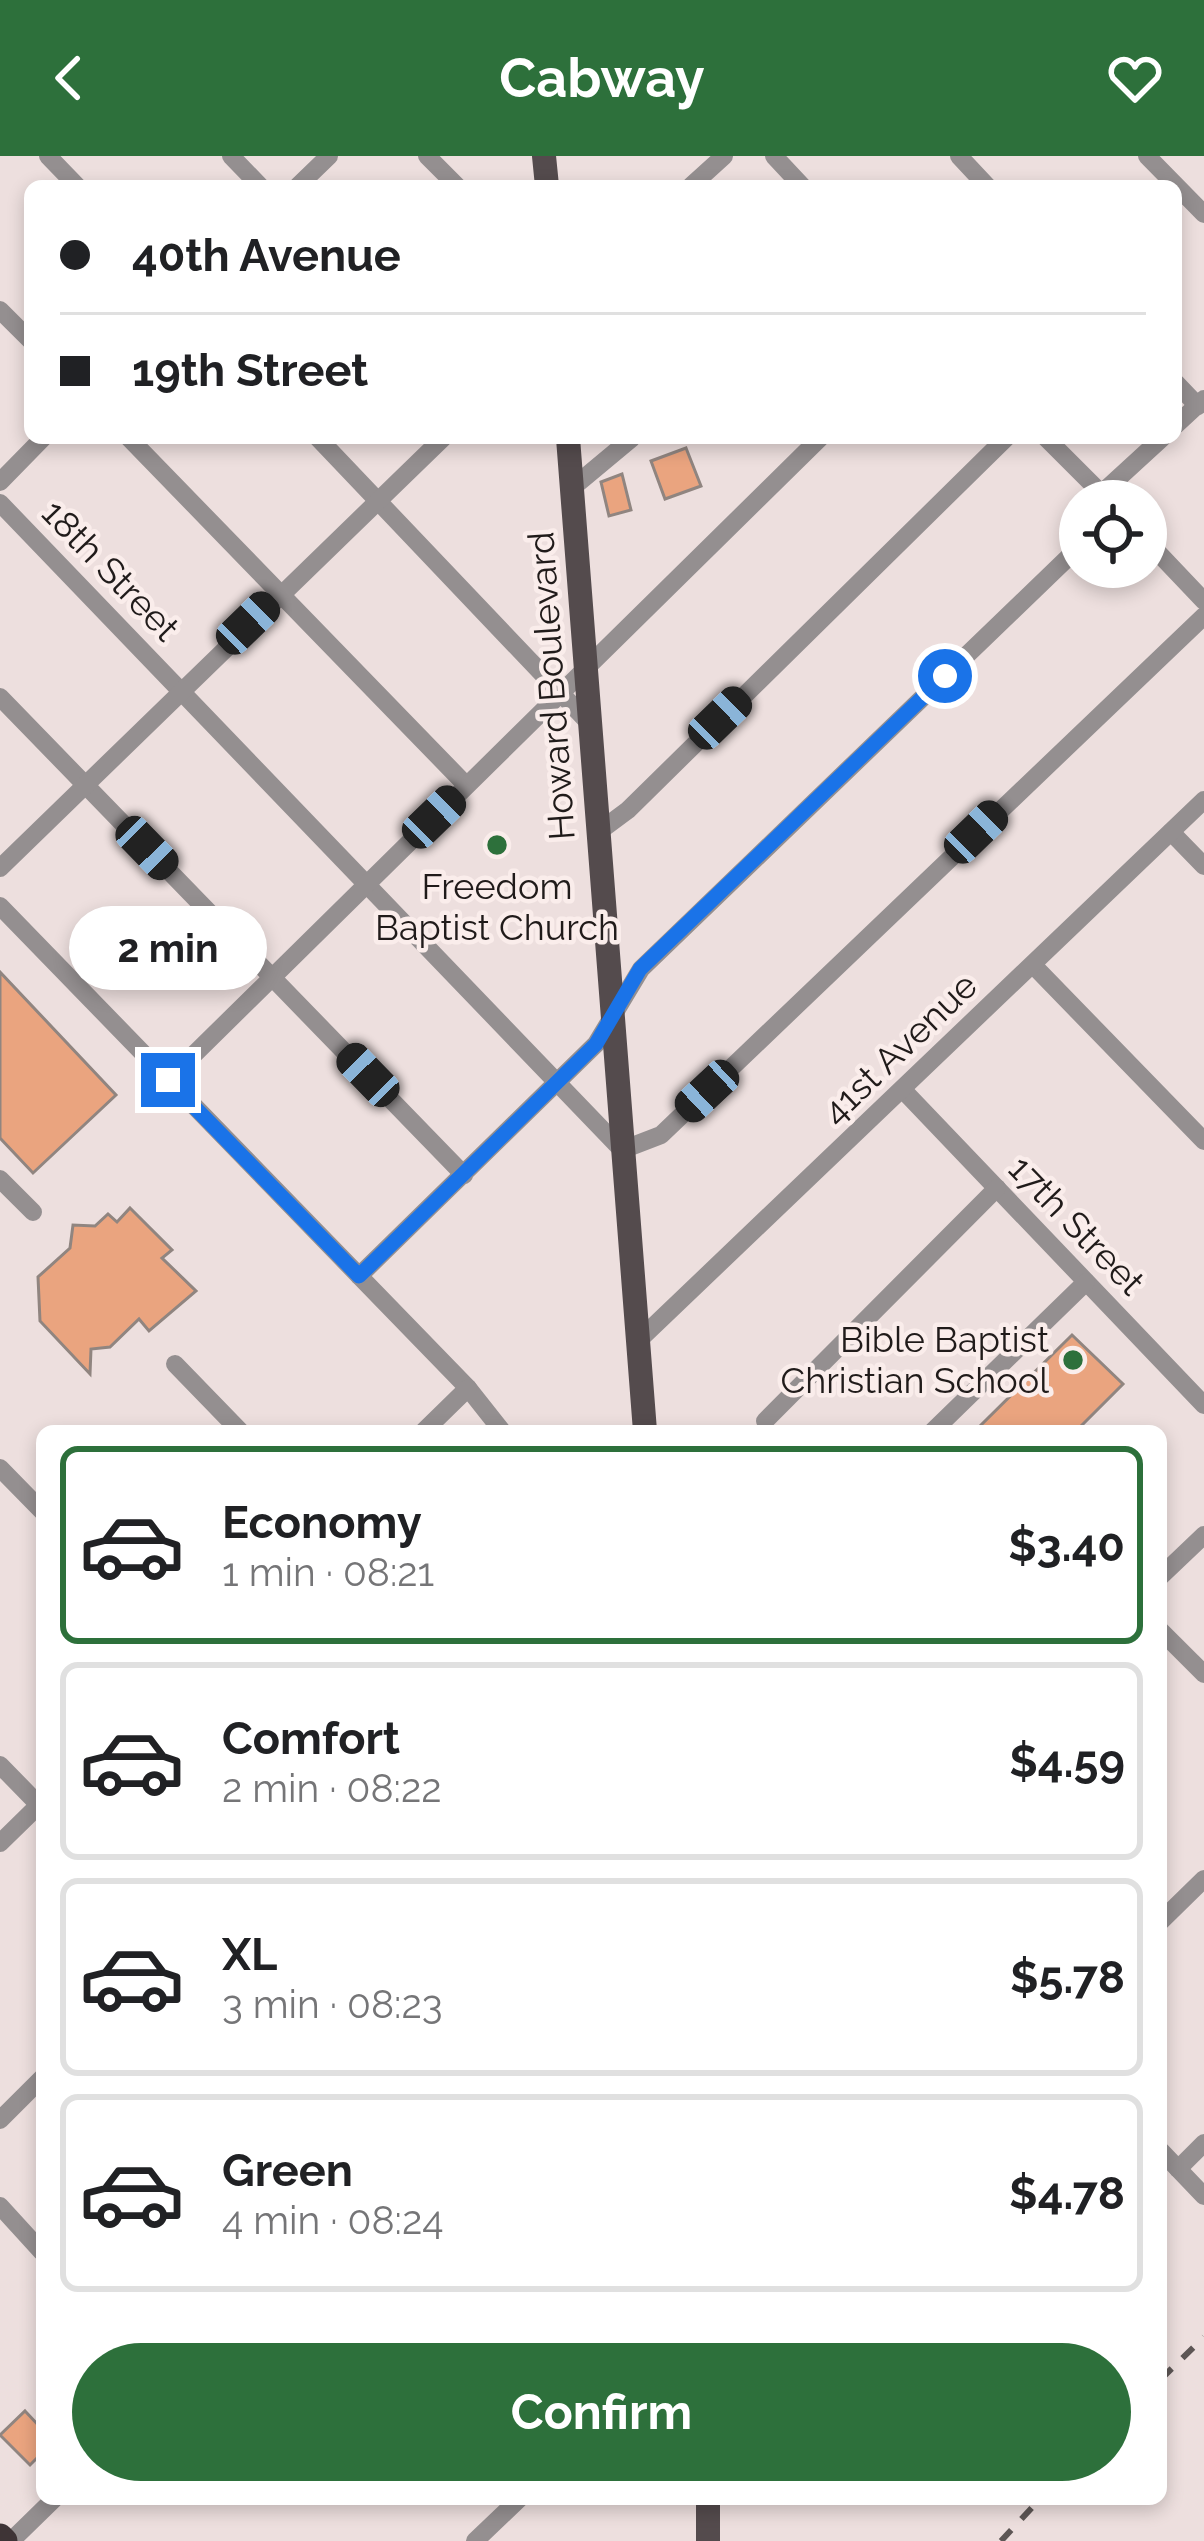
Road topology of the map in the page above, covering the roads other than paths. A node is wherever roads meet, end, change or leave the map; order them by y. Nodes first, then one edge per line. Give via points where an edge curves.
1 (48, 156) edge
2 (231, 156) edge
3 (329, 156) edge
4 (427, 156) edge
5 (724, 156) edge
6 (774, 156) edge
7 (958, 156) edge
8 (1148, 156) edge
9 (71, 180) edge
10 (254, 180) edge
11 (304, 180) edge
12 (451, 180) edge
13 (698, 180) edge
14 (796, 180) edge
15 (981, 180) edge
16 (1171, 180) edge
17 (1182, 191) edge
18 (1204, 214) edge
19 (0, 310) edge
20 (24, 334) edge
21 (38, 444) edge
22 (136, 444) edge
23 (324, 444) edge
24 (436, 444) edge
25 (568, 444) edge
26 (625, 444) edge
27 (814, 444) edge
28 (1000, 444) edge
29 (1052, 444) edge
30 (1156, 444) edge
31 (1089, 480) edge
32 (1122, 480) edge
33 (0, 482) edge
34 (572, 488) junction
35 (376, 499) junction
36 (0, 503) edge
37 (1167, 562) edge
38 (1059, 566) edge
39 (283, 590) junction
40 (1204, 601) edge
41 (1204, 616) edge
42 (588, 666) junction
43 (181, 689) junction
44 (560, 693) junction
45 (0, 697) edge
46 (591, 725) junction
47 (84, 784) junction
48 (466, 785) junction
49 (1204, 800) edge
50 (597, 832) junction
51 (1171, 832) junction
52 (1204, 866) edge
53 (0, 868) edge
54 (368, 881) junction
55 (0, 906) edge
56 (1034, 964) junction
57 (273, 976) junction
58 (615, 1016) junction
59 (168, 1080) junction
60 (559, 1080) junction
61 (903, 1090) junction
62 (1204, 1141) edge
63 (622, 1150) junction
64 (464, 1175) junction
65 (0, 1178) edge
66 (997, 1188) junction
67 (32, 1212) dead end
68 (359, 1276) junction
69 (1086, 1282) junction
70 (638, 1341) junction
71 (175, 1364) dead end
72 (468, 1388) junction
73 (1204, 1405) edge
74 (765, 1421) dead end
75 (234, 1425) edge
76 (430, 1425) edge
77 (497, 1425) edge
78 (645, 1425) edge
79 (939, 1425) edge
80 (0, 1468) edge
81 (36, 1505) edge
82 (1204, 1534) edge
83 (1167, 1570) edge
84 (1167, 1637) edge
85 (1204, 1674) edge
86 (0, 1765) edge
87 (36, 1799) edge
88 (36, 1807) edge
89 (0, 1843) edge
90 (1204, 1880) edge
91 (1167, 1915) edge
92 (36, 2084) edge
93 (0, 2120) edge
94 (1204, 2143) edge
95 (1167, 2157) edge
96 (1178, 2169) junction
97 (1204, 2197) edge
98 (0, 2206) edge
99 (36, 2245) edge
100 (47, 2505) edge
101 (512, 2505) edge
102 (708, 2505) edge
103 (5, 2540) edge
104 (475, 2541) edge
105 (708, 2541) edge

1 - 9 street
2 - 10 street
3 - 11 street
4 - 12 street
5 - 13 street
6 - 14 street
7 - 15 street
8 - 16 street
17 - 18 street
19 - 20 street
21 - 33 street
22 - 39 street
23 - 35 street
24 - 35 street
25 - 34 main road, Howard Boulevard
26 - 34 street
27 - 42 street
28 - 50 street
29 - 31 street
30 - 32 street
34 - 42 main road, Howard Boulevard
35 - 39 street
35 - 44 street
36 - 43 street, 18th Street
37 - 40 street
38 - 58 street via 640,969
39 - 43 street
39 - 48 street
41 - 63 street via 661,1135
42 - 44 street
42 - 46 main road, Howard Boulevard
43 - 47 street
43 - 54 street, 18th Street
44 - 46 street
44 - 48 street
45 - 47 street
46 - 50 main road, Howard Boulevard
47 - 53 street
47 - 57 street
48 - 54 street
49 - 51 street, 41st Avenue
50 - 58 main road, Howard Boulevard
51 - 52 street
51 - 56 street, 41st Avenue
54 - 57 street
54 - 60 street, 18th Street
55 - 59 street
56 - 61 street, 41st Avenue
56 - 62 street
57 - 59 street
57 - 64 street
58 - 60 street
58 - 63 main road, Howard Boulevard
59 - 68 street
60 - 63 street, 18th Street
60 - 64 street
61 - 66 street, 17th Street
61 - 70 street, 41st Avenue
63 - 70 main road, Howard Boulevard
64 - 68 street
65 - 67 street
66 - 69 street, 17th Street
66 - 74 street
68 - 72 street
69 - 73 street, 17th Street
69 - 79 street
70 - 78 main road, Howard Boulevard
71 - 75 street
72 - 76 street
72 - 77 street
80 - 81 street
82 - 83 street
84 - 85 street
86 - 87 street
88 - 89 street
90 - 91 street
92 - 93 street
94 - 96 street
95 - 96 street
96 - 97 street
98 - 99 street
100 - 103 street
101 - 104 street
102 - 105 main road

